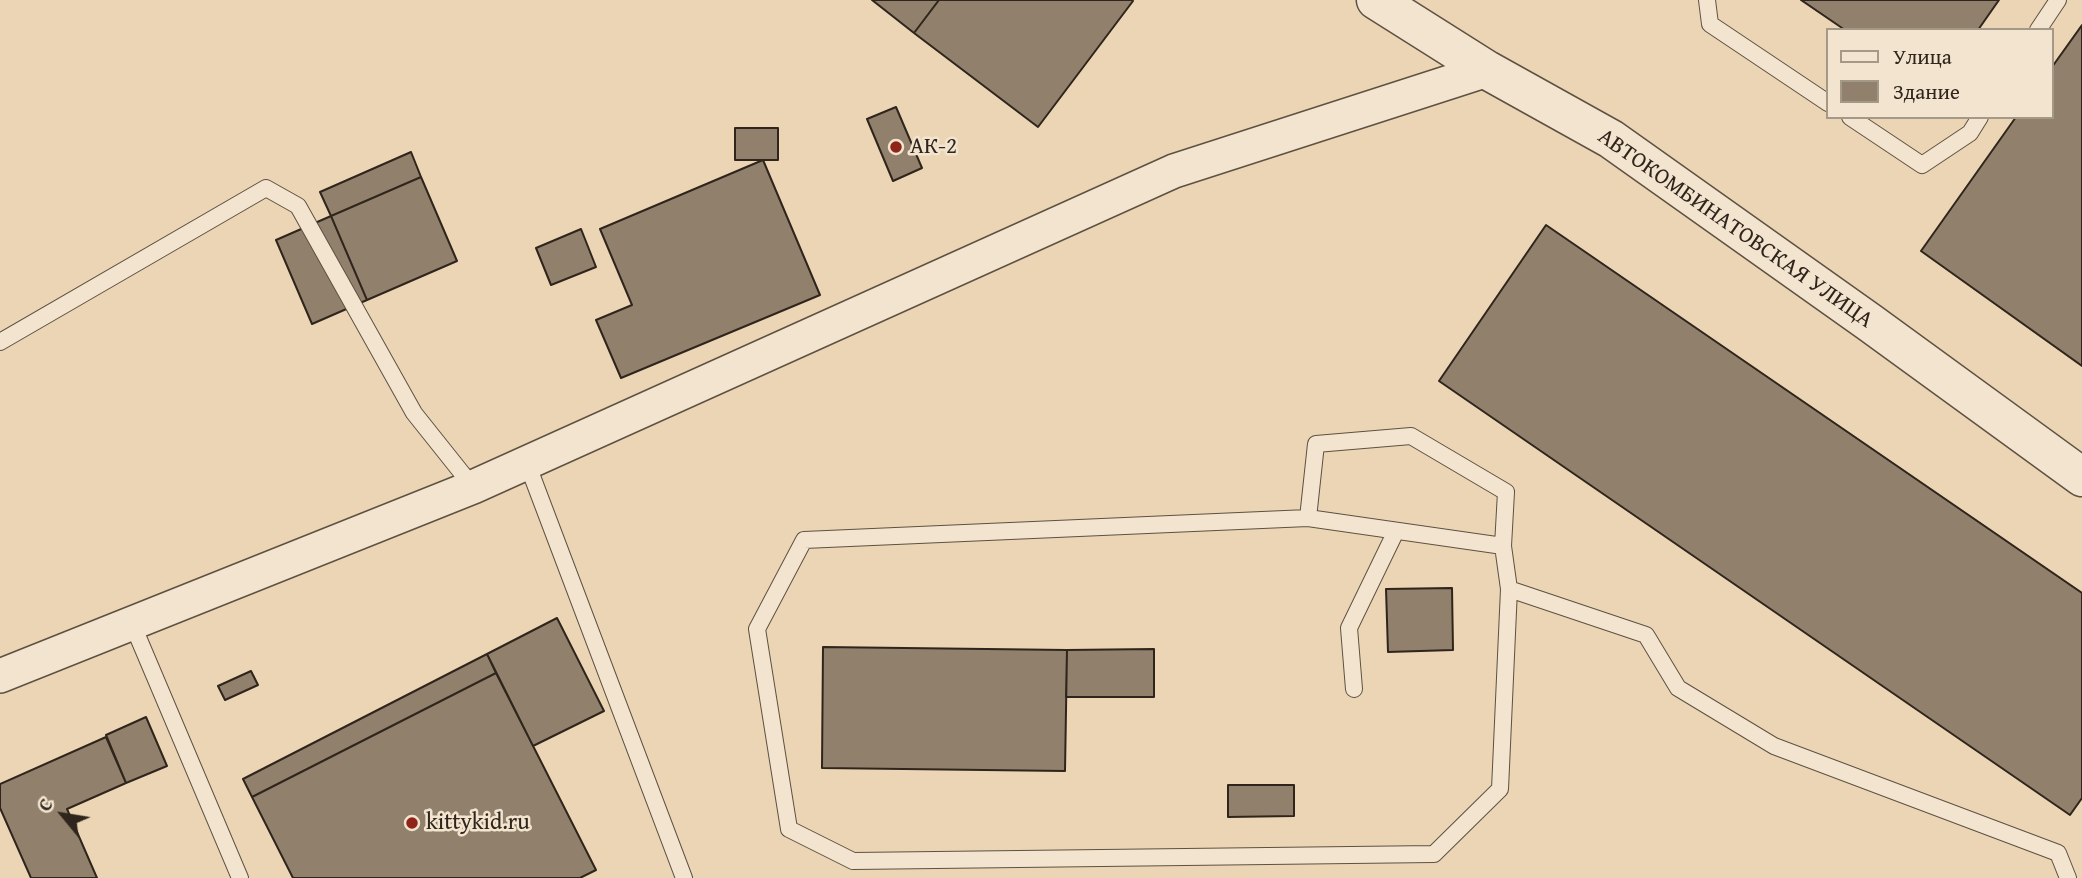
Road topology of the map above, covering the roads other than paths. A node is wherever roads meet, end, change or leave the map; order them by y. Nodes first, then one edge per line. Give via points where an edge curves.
1 (1376, 0) edge
2 (1707, 0) edge
3 (2058, 0) edge
4 (2039, 28) edge
5 (1488, 70) junction
6 (1826, 102) edge
7 (1853, 119) edge
8 (1979, 119) edge
9 (0, 342) edge
10 (527, 463) junction
11 (2082, 477) edge
12 (473, 487) junction
13 (1308, 518) junction
14 (1396, 531) junction
15 (1503, 547) junction
16 (1509, 589) junction
17 (132, 623) junction
18 (0, 676) edge
19 (1354, 689) dead end
20 (240, 878) edge
21 (684, 878) edge
22 (2068, 878) edge

1 - 5 street, АВТОКОМБИНАТОВСКАЯ УЛИЦА
2 - 6 lane via 1710,24
3 - 4 lane
5 - 10 street via 1174,171
5 - 11 street, АВТОКОМБИНАТОВСКАЯ УЛИЦА via 1611,139
7 - 8 lane via 1922,165 1970,133
9 - 12 lane via 266,188 298,206 414,413
10 - 12 street
10 - 21 lane
12 - 17 street
13 - 14 lane
13 - 15 lane via 1317,444 1411,436 1506,492
13 - 16 lane via 804,540 757,629 789,829 853,862 1434,854 1500,789
14 - 15 lane
14 - 19 lane via 1349,628
15 - 16 lane
16 - 22 lane via 1646,635 1678,688 1774,746 2058,853
17 - 18 street
17 - 20 lane

